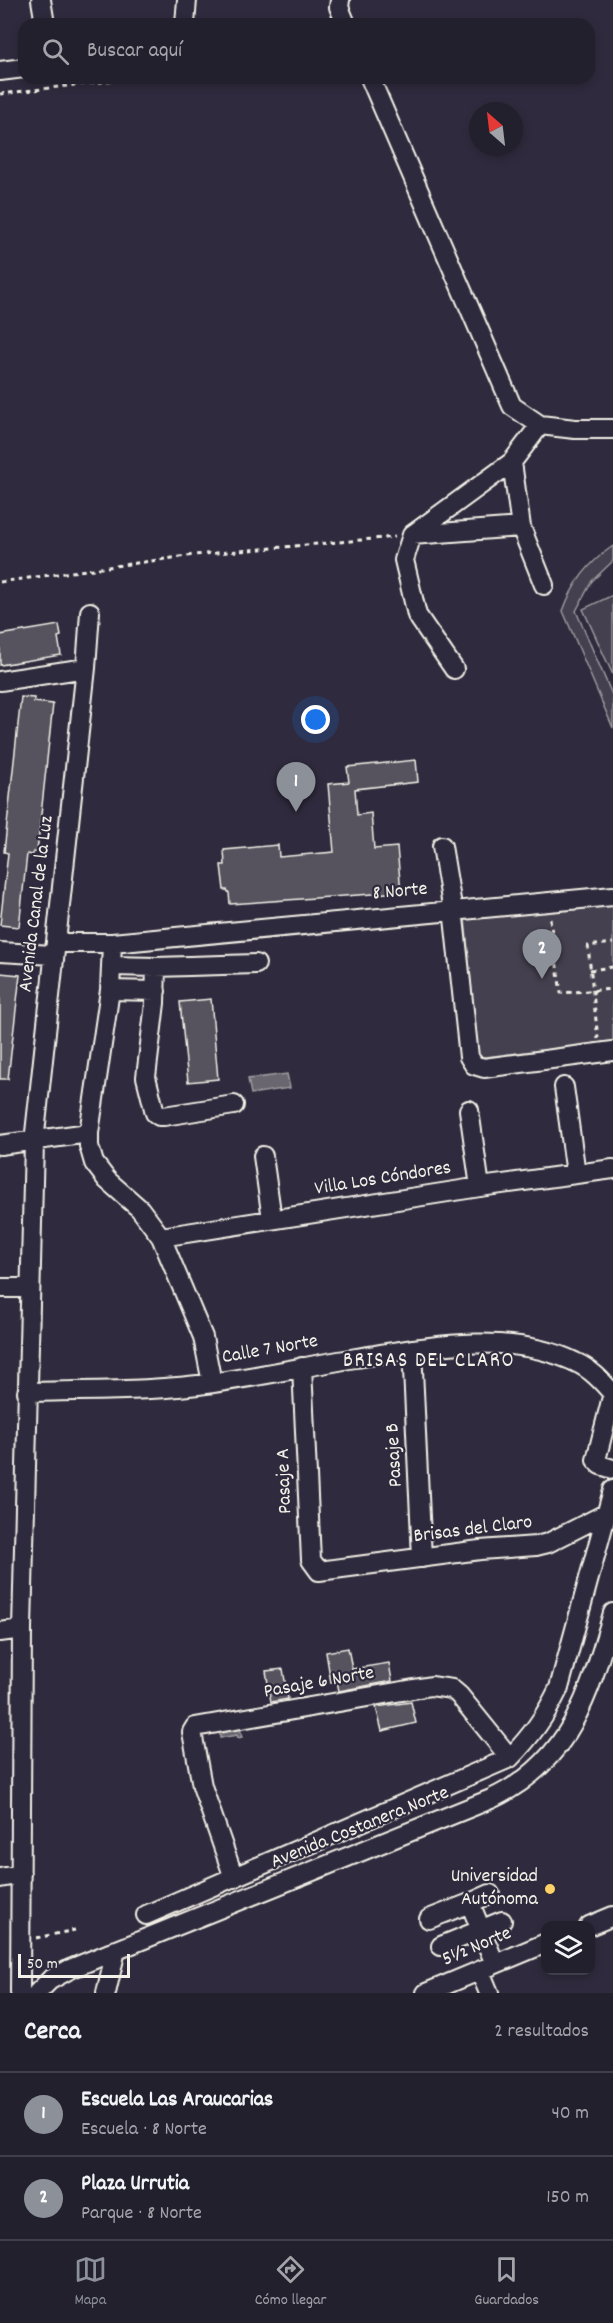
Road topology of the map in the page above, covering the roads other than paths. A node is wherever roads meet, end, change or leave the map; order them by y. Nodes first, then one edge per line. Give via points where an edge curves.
1 (41, 0) edge
2 (187, 0) edge
3 (340, 0) edge
4 (44, 18) edge
5 (186, 18) edge
6 (344, 18) edge
7 (18, 69) edge
8 (0, 71) edge
9 (373, 84) edge
10 (540, 425) junction
11 (613, 429) edge
12 (512, 462) junction
13 (521, 527) junction
14 (412, 535) junction
15 (544, 585) dead end
16 (90, 612) dead end
17 (86, 668) junction
18 (454, 669) dead end
19 (0, 681) edge
20 (442, 846) dead end
21 (613, 896) edge
22 (453, 911) junction
23 (112, 944) junction
24 (54, 949) junction
25 (0, 952) edge
26 (255, 964) dead end
27 (112, 966) junction
28 (156, 967) junction
29 (110, 990) junction
30 (156, 991) junction
31 (606, 1052) edge
32 (564, 1087) dead end
33 (234, 1105) dead end
34 (469, 1110) dead end
35 (89, 1133) junction
36 (34, 1142) junction
37 (0, 1145) edge
38 (263, 1156) dead end
39 (613, 1169) edge
40 (576, 1174) junction
41 (480, 1187) junction
42 (272, 1220) junction
43 (161, 1237) junction
44 (0, 1288) edge
45 (29, 1288) junction
46 (412, 1349) junction
47 (302, 1367) junction
48 (212, 1383) junction
49 (27, 1392) junction
50 (613, 1394) edge
51 (613, 1469) edge
52 (613, 1490) edge
53 (610, 1511) edge
54 (422, 1558) junction
55 (337, 1569) joint
56 (613, 1613) edge
57 (22, 1629) junction
58 (0, 1632) edge
59 (608, 1648) edge
60 (510, 1758) junction
61 (21, 1874) junction
62 (0, 1878) edge
63 (234, 1878) junction
64 (490, 1894) dead end
65 (470, 1903) junction
66 (146, 1915) dead end
67 (613, 1916) edge
68 (429, 1919) dead end
69 (502, 1921) dead end
70 (595, 1924) edge
71 (481, 1930) junction
72 (541, 1945) edge
73 (441, 1946) dead end
74 (116, 1950) junction
75 (487, 1968) junction
76 (20, 1993) edge
77 (37, 1993) edge
78 (106, 1993) edge
79 (426, 1993) edge
80 (489, 1993) edge

1 - 4 street
2 - 5 street
3 - 6 street
7 - 8 street
9 - 10 street via 512,406
10 - 11 street
10 - 12 street
12 - 13 street
12 - 14 street
13 - 14 street
13 - 15 street
14 - 18 street via 404,560 417,615
16 - 17 street, Avenida Canal de la Luz
17 - 19 street
17 - 24 street, Avenida Canal de la Luz
20 - 22 street
21 - 22 street
22 - 23 street, 8 Norte
22 - 31 street, 8 Norte via 469,1057 474,1065 484,1068
23 - 24 street, 8 Norte
23 - 27 street
24 - 25 street, 8 Norte
24 - 36 street, Avenida Canal de la Luz
26 - 28 street
27 - 28 street
27 - 29 street
28 - 30 street
29 - 30 street
29 - 35 street
30 - 33 street via 146,1077 156,1115
32 - 40 street
34 - 41 street
35 - 36 street
35 - 43 street via 94,1163
36 - 37 street
36 - 45 street, Avenida Canal de la Luz
38 - 42 street
39 - 40 street, Villa Los Cóndores
40 - 41 street, Villa Los Cóndores
41 - 42 street, Villa Los Cóndores
42 - 43 street, Villa Los Cóndores
43 - 48 street via 203,1337
44 - 45 street
45 - 49 street, Avenida Canal de la Luz
46 - 47 street, Calle 7 Norte
46 - 50 street, Calle 7 Norte via 485,1344 550,1352 588,1369
46 - 54 street, Pasaje B
47 - 48 street, Calle 7 Norte
47 - 55 street, Pasaje A via 311,1560 319,1571
48 - 49 street, Calle 7 Norte
49 - 57 street, Avenida Canal de la Luz
50 - 51 street via 596,1460
52 - 53 street, Avenida Costanera Norte
53 - 54 street, Brisas del Claro via 536,1546
53 - 60 street, Avenida Costanera Norte via 559,1688 546,1716
54 - 55 street, Brisas del Claro
56 - 59 street, Avenida Costanera Norte
57 - 58 street
57 - 61 street, Avenida Canal de la Luz
59 - 74 street, Avenida Costanera Norte via 574,1722 552,1754 517,1785 491,1799
60 - 63 street, Avenida Costanera Norte
60 - 63 street, Pasaje 6 Norte via 452,1689 431,1686 194,1728 202,1786
61 - 62 street
61 - 76 street, Avenida Canal de la Luz
63 - 66 street, Avenida Costanera Norte
64 - 65 street
65 - 68 street
65 - 71 street
67 - 70 street
69 - 71 street
71 - 73 street
71 - 75 street
72 - 75 street, 5½ Norte
74 - 77 street, Avenida Costanera Norte via 70,1969
74 - 78 street
75 - 79 street, 5½ Norte
75 - 80 street

